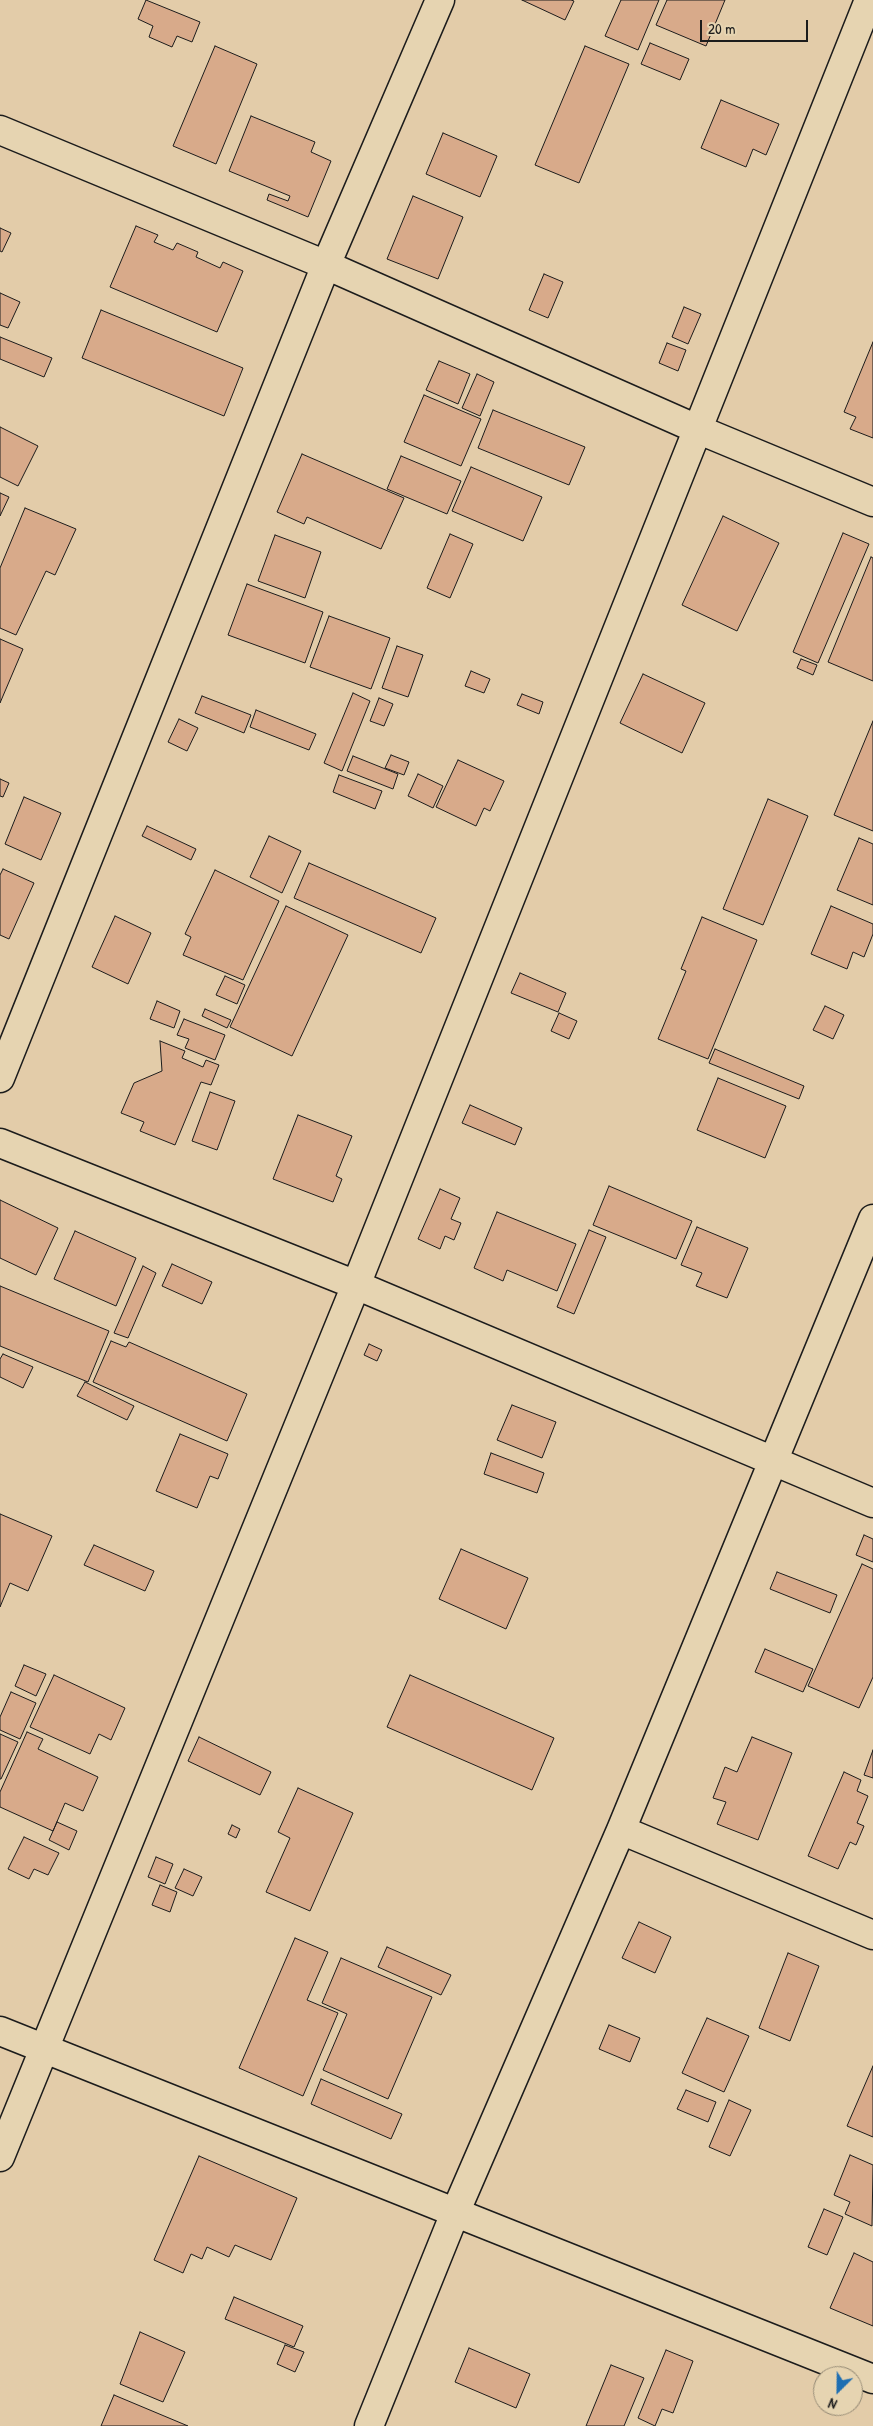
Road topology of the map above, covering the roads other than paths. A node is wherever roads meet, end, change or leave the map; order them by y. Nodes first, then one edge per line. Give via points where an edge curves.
1 (440, 0) edge
2 (869, 0) edge
3 (0, 130) edge
4 (326, 265) junction
5 (697, 429) junction
6 (873, 502) edge
7 (0, 1078) edge
8 (0, 1143) edge
9 (873, 1219) edge
10 (356, 1285) junction
11 (774, 1461) junction
12 (873, 1503) edge
13 (621, 1830) junction
14 (873, 1935) edge
15 (0, 2031) edge
16 (43, 2048) junction
17 (0, 2157) edge
18 (456, 2213) junction
19 (873, 2379) edge
20 (369, 2426) edge

1 - 4 street
2 - 5 street
3 - 4 street
4 - 5 street
4 - 7 street
5 - 6 street
5 - 10 street
8 - 10 street
9 - 11 street
10 - 11 street
10 - 16 street
11 - 12 street
11 - 13 street
13 - 14 street
13 - 18 street
15 - 16 street
16 - 17 street
16 - 18 street
18 - 19 street
18 - 20 street

